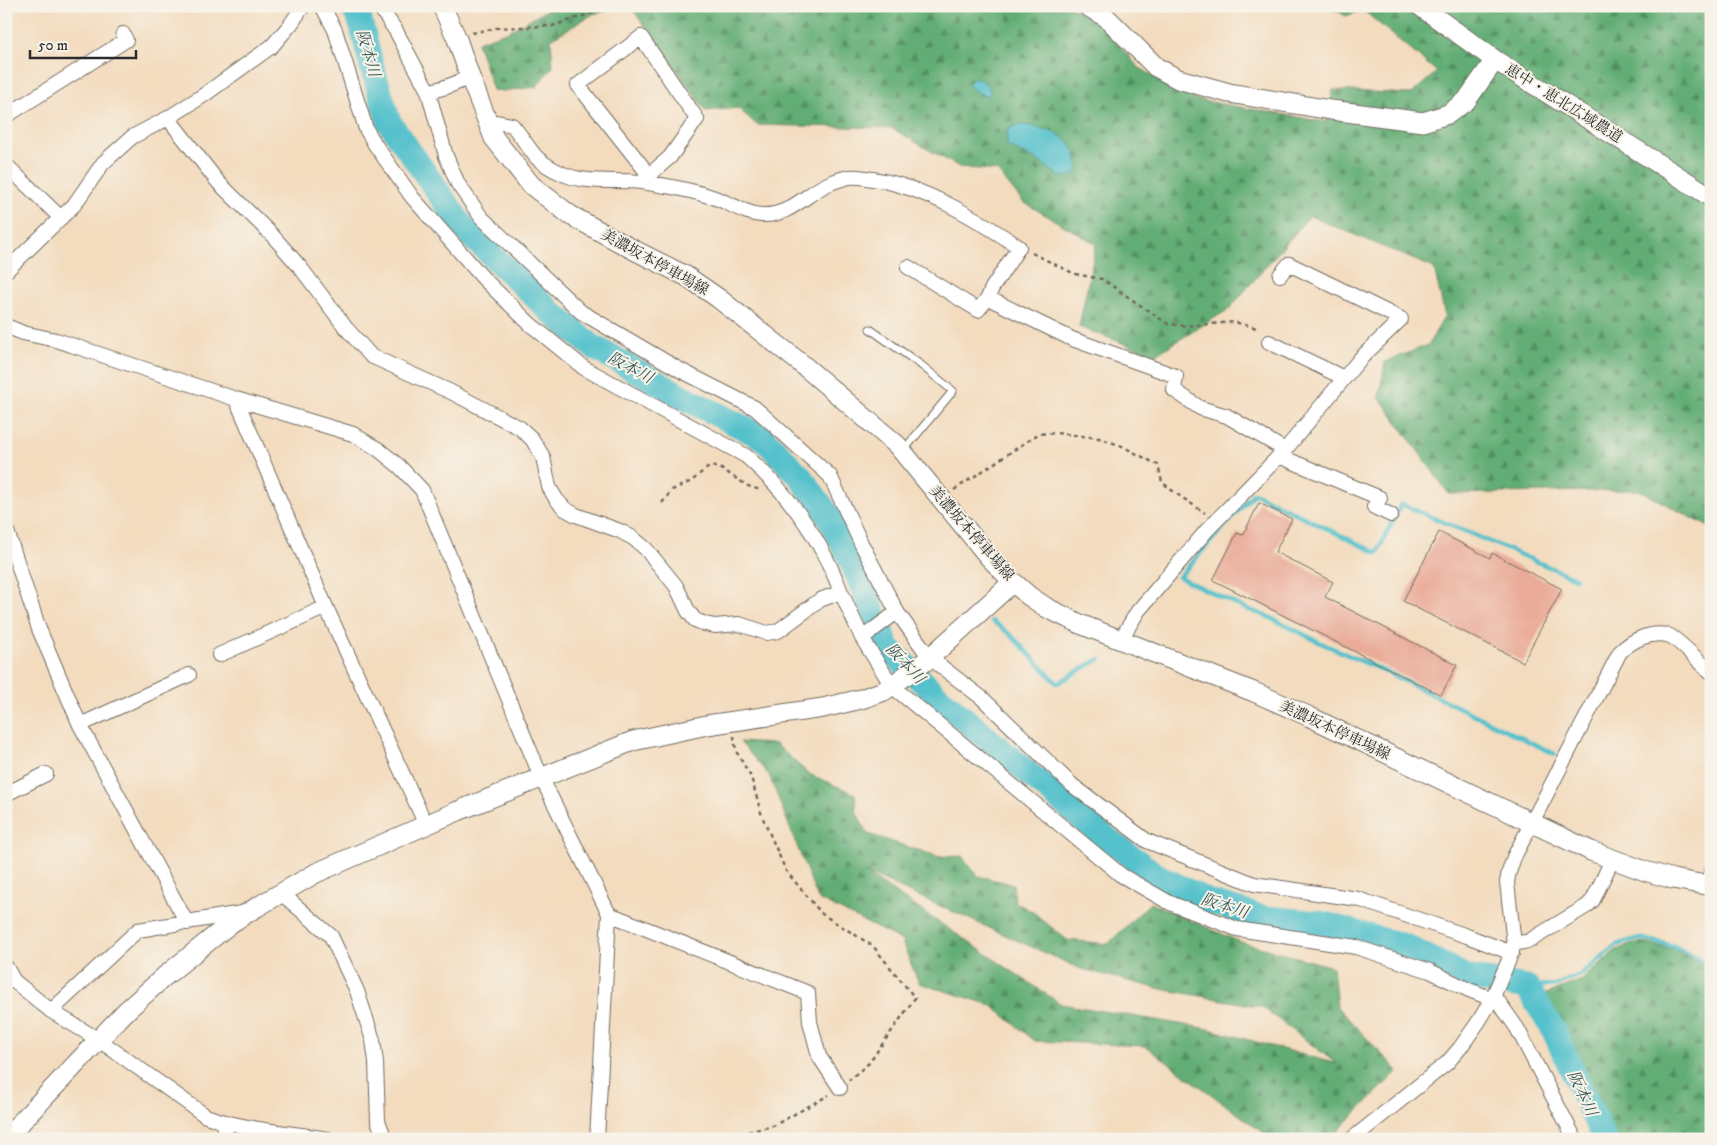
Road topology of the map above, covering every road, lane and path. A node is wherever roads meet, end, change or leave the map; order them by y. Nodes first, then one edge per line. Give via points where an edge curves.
1 (303, 6) edge
2 (322, 6) edge
3 (380, 6) edge
4 (442, 6) edge
5 (614, 6) edge
6 (1087, 6) edge
7 (1420, 6) edge
8 (123, 34) dead end
9 (457, 39) junction
10 (1495, 60) junction
11 (470, 77) junction
12 (428, 90) junction
13 (6, 116) edge
14 (168, 118) junction
15 (489, 124) junction
16 (6, 165) edge
17 (645, 179) junction
18 (1711, 197) edge
19 (61, 218) junction
20 (1019, 247) junction
21 (908, 267) dead end
22 (6, 271) edge
23 (1280, 275) dead end
24 (988, 298) junction
25 (6, 326) edge
26 (1257, 328) dead end
27 (870, 330) dead end
28 (1269, 342) dead end
29 (1344, 378) junction
30 (236, 399) junction
31 (902, 451) junction
32 (1282, 453) junction
33 (765, 491) dead end
34 (942, 499) junction
35 (662, 503) dead end
36 (1391, 514) dead end
37 (1215, 522) junction
38 (6, 528) edge
39 (1013, 582) junction
40 (841, 592) junction
41 (326, 607) junction
42 (897, 612) junction
43 (862, 638) junction
44 (1121, 639) junction
45 (219, 655) dead end
46 (928, 660) junction
47 (1711, 672) edge
48 (189, 675) dead end
49 (895, 684) junction
50 (732, 721) junction
51 (80, 725) junction
52 (46, 774) dead end
53 (541, 777) junction
54 (6, 794) edge
55 (1531, 823) junction
56 (426, 825) junction
57 (1612, 860) junction
58 (1709, 881) edge
59 (281, 892) junction
60 (248, 912) junction
61 (609, 914) junction
62 (186, 923) junction
63 (1513, 948) junction
64 (6, 967) edge
65 (1492, 999) junction
66 (51, 1011) junction
67 (99, 1040) junction
68 (840, 1088) junction
69 (222, 1121) junction
70 (6, 1138) edge
71 (227, 1139) edge
72 (328, 1139) edge
73 (381, 1139) edge
74 (597, 1139) edge
75 (717, 1139) edge
76 (1352, 1139) edge
77 (1575, 1139) edge

1 - 14 street via 272,46
2 - 40 street via 335,30 366,129 376,146 412,197 483,278 530,324 584,368 746,456 768,475 822,549
3 - 12 street
4 - 9 street, 美濃坂本停車場線
5 - 9 path via 552,26 496,28
6 - 10 street via 1106,17 1156,67 1178,80 1229,93 1331,110 1423,122 1448,114 1466,101
7 - 10 street, 恵中・恵北広域農道
8 - 13 street via 126,40
9 - 11 street, 美濃坂本停車場線
10 - 18 street, 恵中・恵北広域農道
11 - 12 street
11 - 15 street, 美濃坂本停車場線
12 - 42 street via 450,165 458,184 481,217 581,312 680,370 755,408 830,476
14 - 19 street via 132,137 103,164
14 - 40 street via 218,182 294,260 371,356 520,428 543,457 549,487 560,504 576,515 626,535 646,548 676,586 694,620 715,626 739,624 767,633 778,631 820,600
15 - 17 street via 512,125 538,158 571,178
15 - 31 street, 美濃坂本停車場線 via 494,138 530,185 570,215 686,276 718,298
16 - 19 street
17 - 17 street via 670,157 697,119 641,37 578,85
17 - 20 street via 713,197 762,215 785,211 813,192 851,177 889,182 951,207
19 - 22 street
20 - 24 street
20 - 26 path via 1075,274 1102,279 1168,324 1187,326 1234,322
21 - 24 street via 978,310
23 - 29 street via 1289,264 1402,319
24 - 32 street via 1072,339 1176,376 1174,390 1200,408 1228,416
25 - 30 street
27 - 31 lane via 953,391
28 - 29 street
29 - 32 street
30 - 41 street
30 - 53 street via 353,434 392,460 422,490
31 - 34 street, 美濃坂本停車場線
32 - 36 street via 1380,498 1374,507
32 - 37 street
33 - 35 path via 748,486 720,468 711,466 692,481 672,490
34 - 37 path via 1038,434 1074,434 1122,446 1158,465 1162,482
34 - 39 street, 美濃坂本停車場線
37 - 44 street via 1138,611
38 - 51 street via 39,629
39 - 44 street, 美濃坂本停車場線 via 1028,596 1059,615
39 - 46 street
40 - 43 street
41 - 45 street
41 - 56 street
42 - 43 street
42 - 46 street
43 - 49 street
44 - 55 street, 美濃坂本停車場線 via 1308,716
46 - 49 street
46 - 63 street via 982,698 1072,785 1147,841 1254,884 1358,899
47 - 55 street via 1671,636 1651,635 1630,642 1620,652
48 - 51 street
49 - 50 street via 861,699 824,708
49 - 65 street via 1121,875 1170,903 1237,929 1356,947 1430,971
50 - 53 street via 633,741
50 - 68 path via 736,751 751,777 762,816 786,871 822,914 873,946 915,998 870,1063
51 - 62 street
52 - 54 street
53 - 56 street
53 - 61 street
55 - 57 street, 美濃坂本停車場線
55 - 63 street via 1507,882
56 - 59 street via 316,873
57 - 58 street, 美濃坂本停車場線 via 1673,879
57 - 63 street via 1587,906
59 - 60 street
59 - 73 street via 331,936 357,992 373,1040
60 - 62 street
60 - 67 street via 165,976
61 - 68 street via 808,993 810,1022 819,1056
61 - 74 street
62 - 66 street via 138,930
63 - 65 street
64 - 66 street via 14,981
65 - 76 street via 1447,1062
65 - 77 street via 1498,1001 1517,1028
66 - 67 street
67 - 69 street via 206,1116
67 - 70 street
68 - 75 path via 773,1126
69 - 71 street
69 - 72 street

